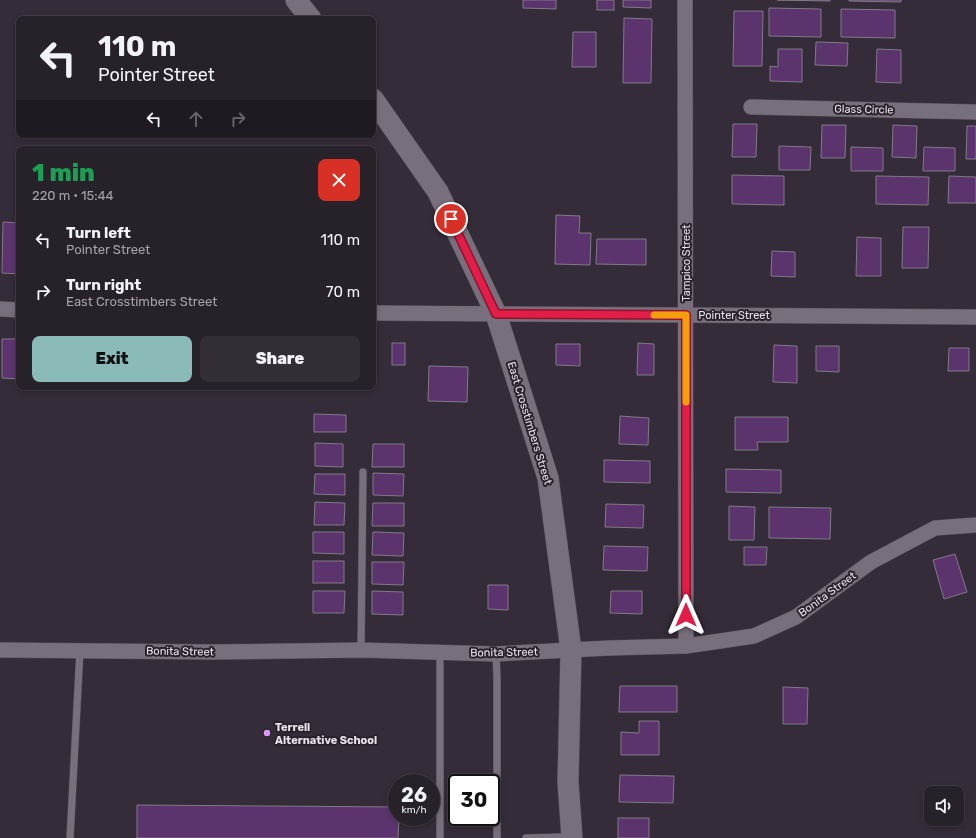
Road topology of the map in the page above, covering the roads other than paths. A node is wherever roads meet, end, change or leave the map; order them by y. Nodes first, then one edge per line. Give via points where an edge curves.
1 (296, 0) edge
2 (685, 0) edge
3 (309, 16) edge
4 (376, 103) edge
5 (751, 107) dead end
6 (976, 112) edge
7 (0, 309) edge
8 (16, 310) edge
9 (376, 313) edge
10 (496, 314) junction
11 (686, 315) junction
12 (976, 317) edge
13 (363, 472) dead end
14 (976, 525) edge
15 (686, 646) junction
16 (0, 650) edge
17 (80, 650) junction
18 (361, 650) junction
19 (571, 650) junction
20 (440, 652) junction
21 (496, 654) junction
22 (70, 838) edge
23 (440, 838) edge
24 (497, 838) edge
25 (526, 838) edge
26 (565, 838) edge

1 - 3 main road
2 - 11 street, Tampico Street
4 - 10 main road, East Crosstimbers Street via 438,192
5 - 6 street, Glass Circle
7 - 8 street
9 - 10 street, Pointer Street
10 - 11 street, Pointer Street
10 - 19 main road, East Crosstimbers Street via 548,478
11 - 12 street, Pointer Street
11 - 15 street, Tampico Street
13 - 18 lane
14 - 15 street, Bonita Street via 935,528 871,562 796,617 754,636
15 - 19 street, Bonita Street
16 - 17 street, Bonita Street
17 - 18 street, Bonita Street
17 - 22 lane
18 - 20 street, Bonita Street
19 - 21 street, Bonita Street
19 - 26 main road, East Crosstimbers Street
20 - 21 street, Bonita Street
20 - 23 lane
21 - 24 lane
25 - 26 lane

